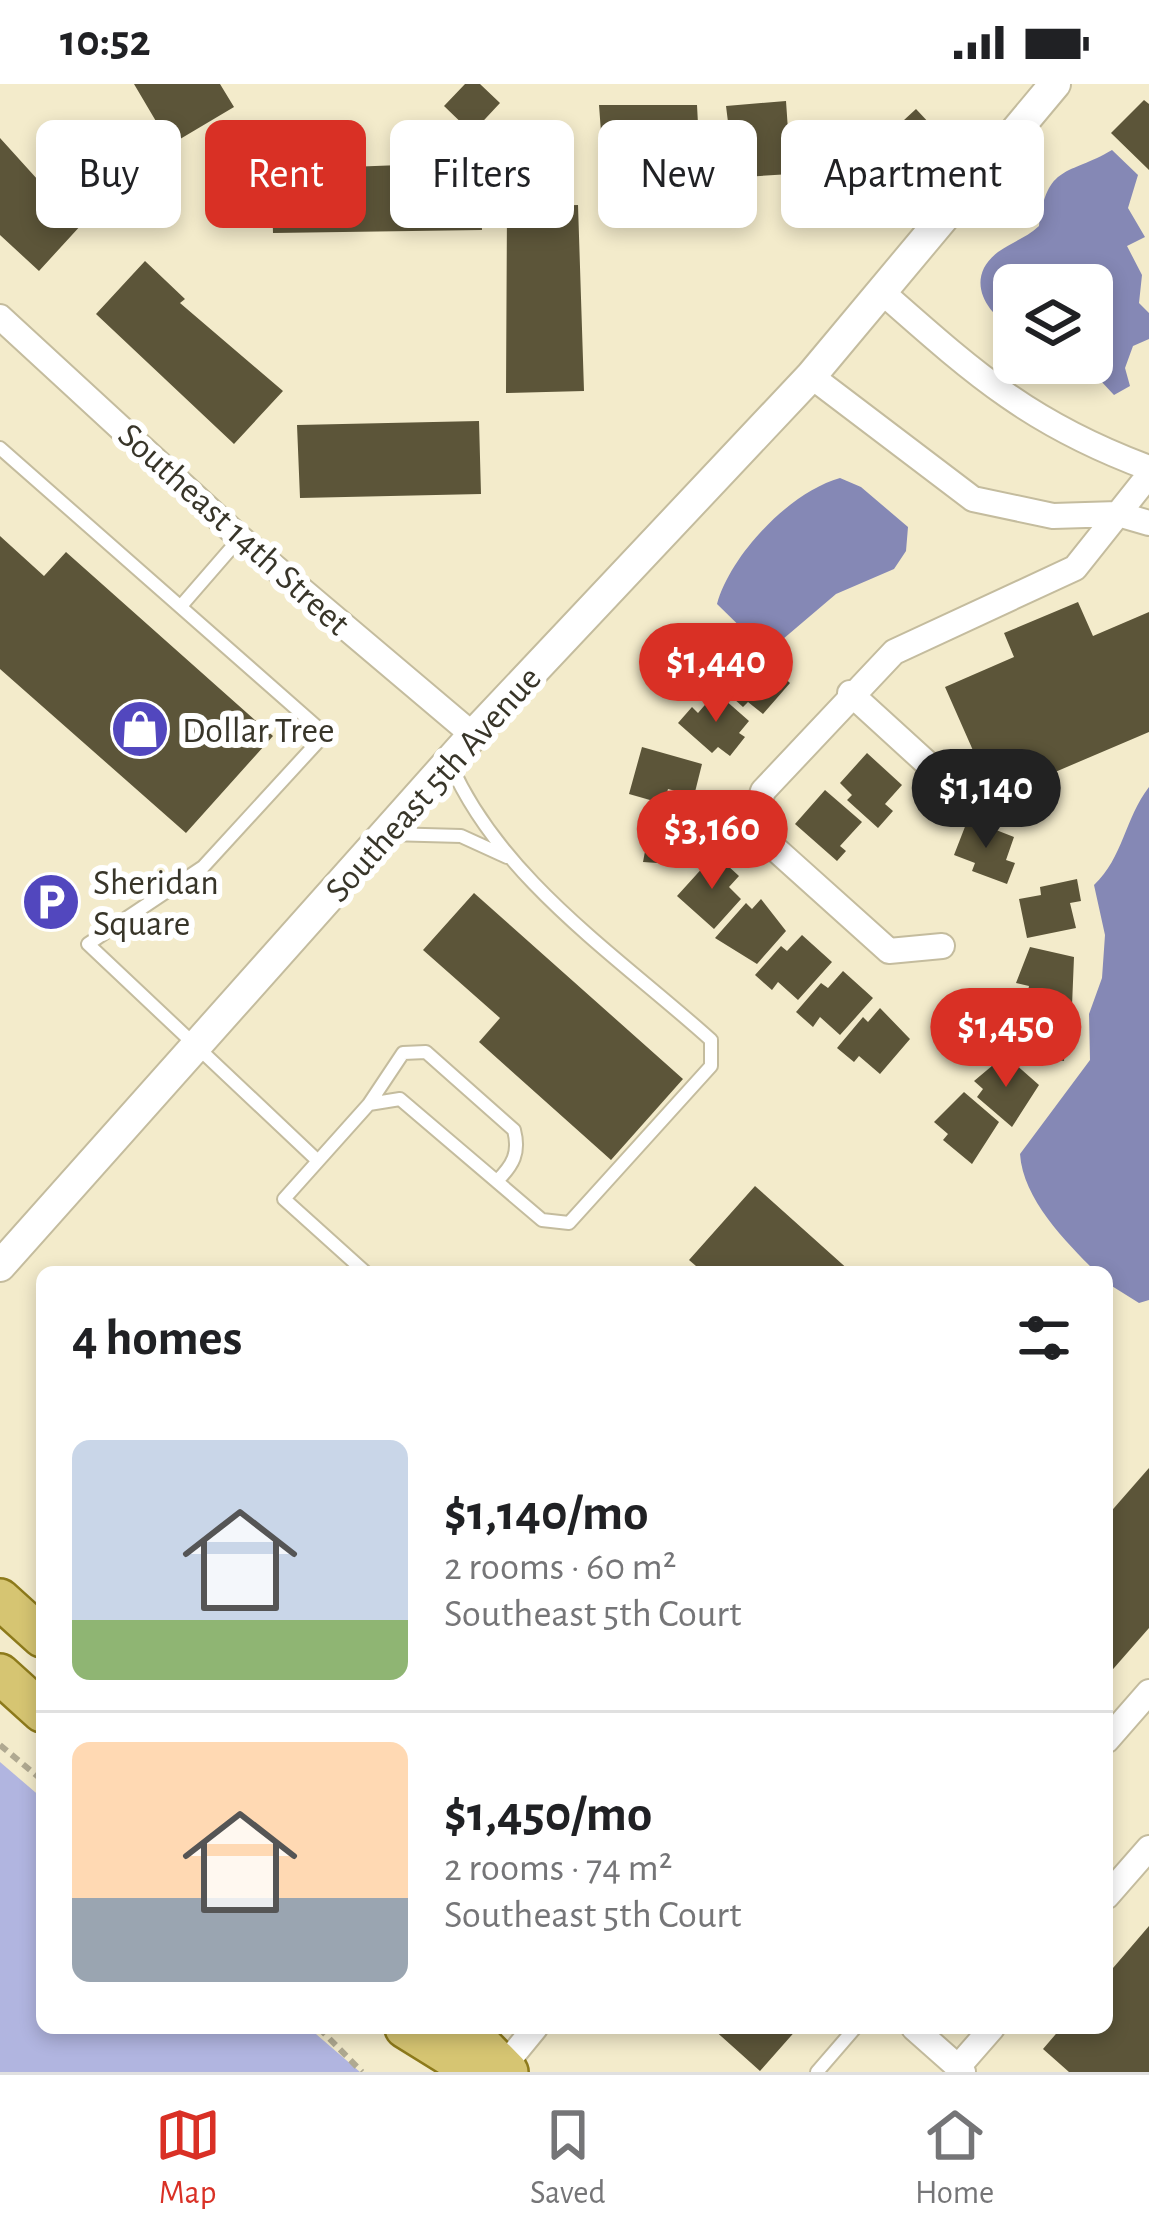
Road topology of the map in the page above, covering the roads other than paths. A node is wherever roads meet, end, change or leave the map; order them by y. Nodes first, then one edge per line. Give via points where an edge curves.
1 (1055, 84) edge
2 (881, 292) junction
3 (0, 317) edge
4 (811, 376) junction
5 (0, 448) edge
6 (1149, 472) edge
7 (1118, 514) junction
8 (1149, 523) edge
9 (240, 538) junction
10 (181, 606) junction
11 (850, 694) junction
12 (473, 735) junction
13 (450, 762) junction
14 (941, 776) dead end
15 (385, 834) junction
16 (508, 858) junction
17 (942, 946) dead end
18 (196, 1046) junction
19 (369, 1103) junction
20 (318, 1160) junction
21 (496, 1180) junction
22 (0, 1266) edge
23 (357, 1266) edge
24 (0, 1599) edge
25 (36, 1632) edge
26 (0, 1674) edge
27 (1149, 1692) edge
28 (36, 1707) edge
29 (1113, 1733) edge
30 (1149, 1848) edge
31 (1113, 1889) edge
32 (417, 2034) edge
33 (469, 2034) edge
34 (530, 2034) edge
35 (850, 2034) edge
36 (921, 2034) edge
37 (988, 2034) edge
38 (496, 2070) edge
39 (961, 2070) edge
40 (818, 2072) edge

1 - 2 street, Southeast 5th Avenue
2 - 4 street, Southeast 5th Avenue
2 - 6 street via 1036,419
3 - 9 street, Southeast 14th Street
4 - 7 street via 973,499 1053,516
4 - 12 street, Southeast 5th Avenue
5 - 10 lane
6 - 7 street
7 - 8 street
7 - 11 street via 1075,568 894,652
9 - 10 lane
9 - 12 street, Southeast 14th Street
10 - 18 lane via 325,734 203,867 88,944
11 - 14 street
11 - 17 street via 763,791 752,828 890,951
12 - 13 street, Southeast 5th Avenue
13 - 15 street, Southeast 5th Avenue
13 - 16 lane via 468,804
15 - 16 lane via 461,836
15 - 18 street, Southeast 5th Avenue
16 - 21 lane via 711,1040 715,1052 711,1066 569,1223 542,1220
18 - 20 lane
18 - 22 street, Southeast 5th Avenue
19 - 20 lane
19 - 21 lane via 400,1100
19 - 21 lane via 403,1053 426,1052 514,1130 513,1161
20 - 23 lane via 284,1199
24 - 25 main road
26 - 28 main road
27 - 29 street
30 - 31 street
32 - 38 main road
33 - 38 main road
34 - 38 street
35 - 40 lane
36 - 39 street
37 - 39 street

